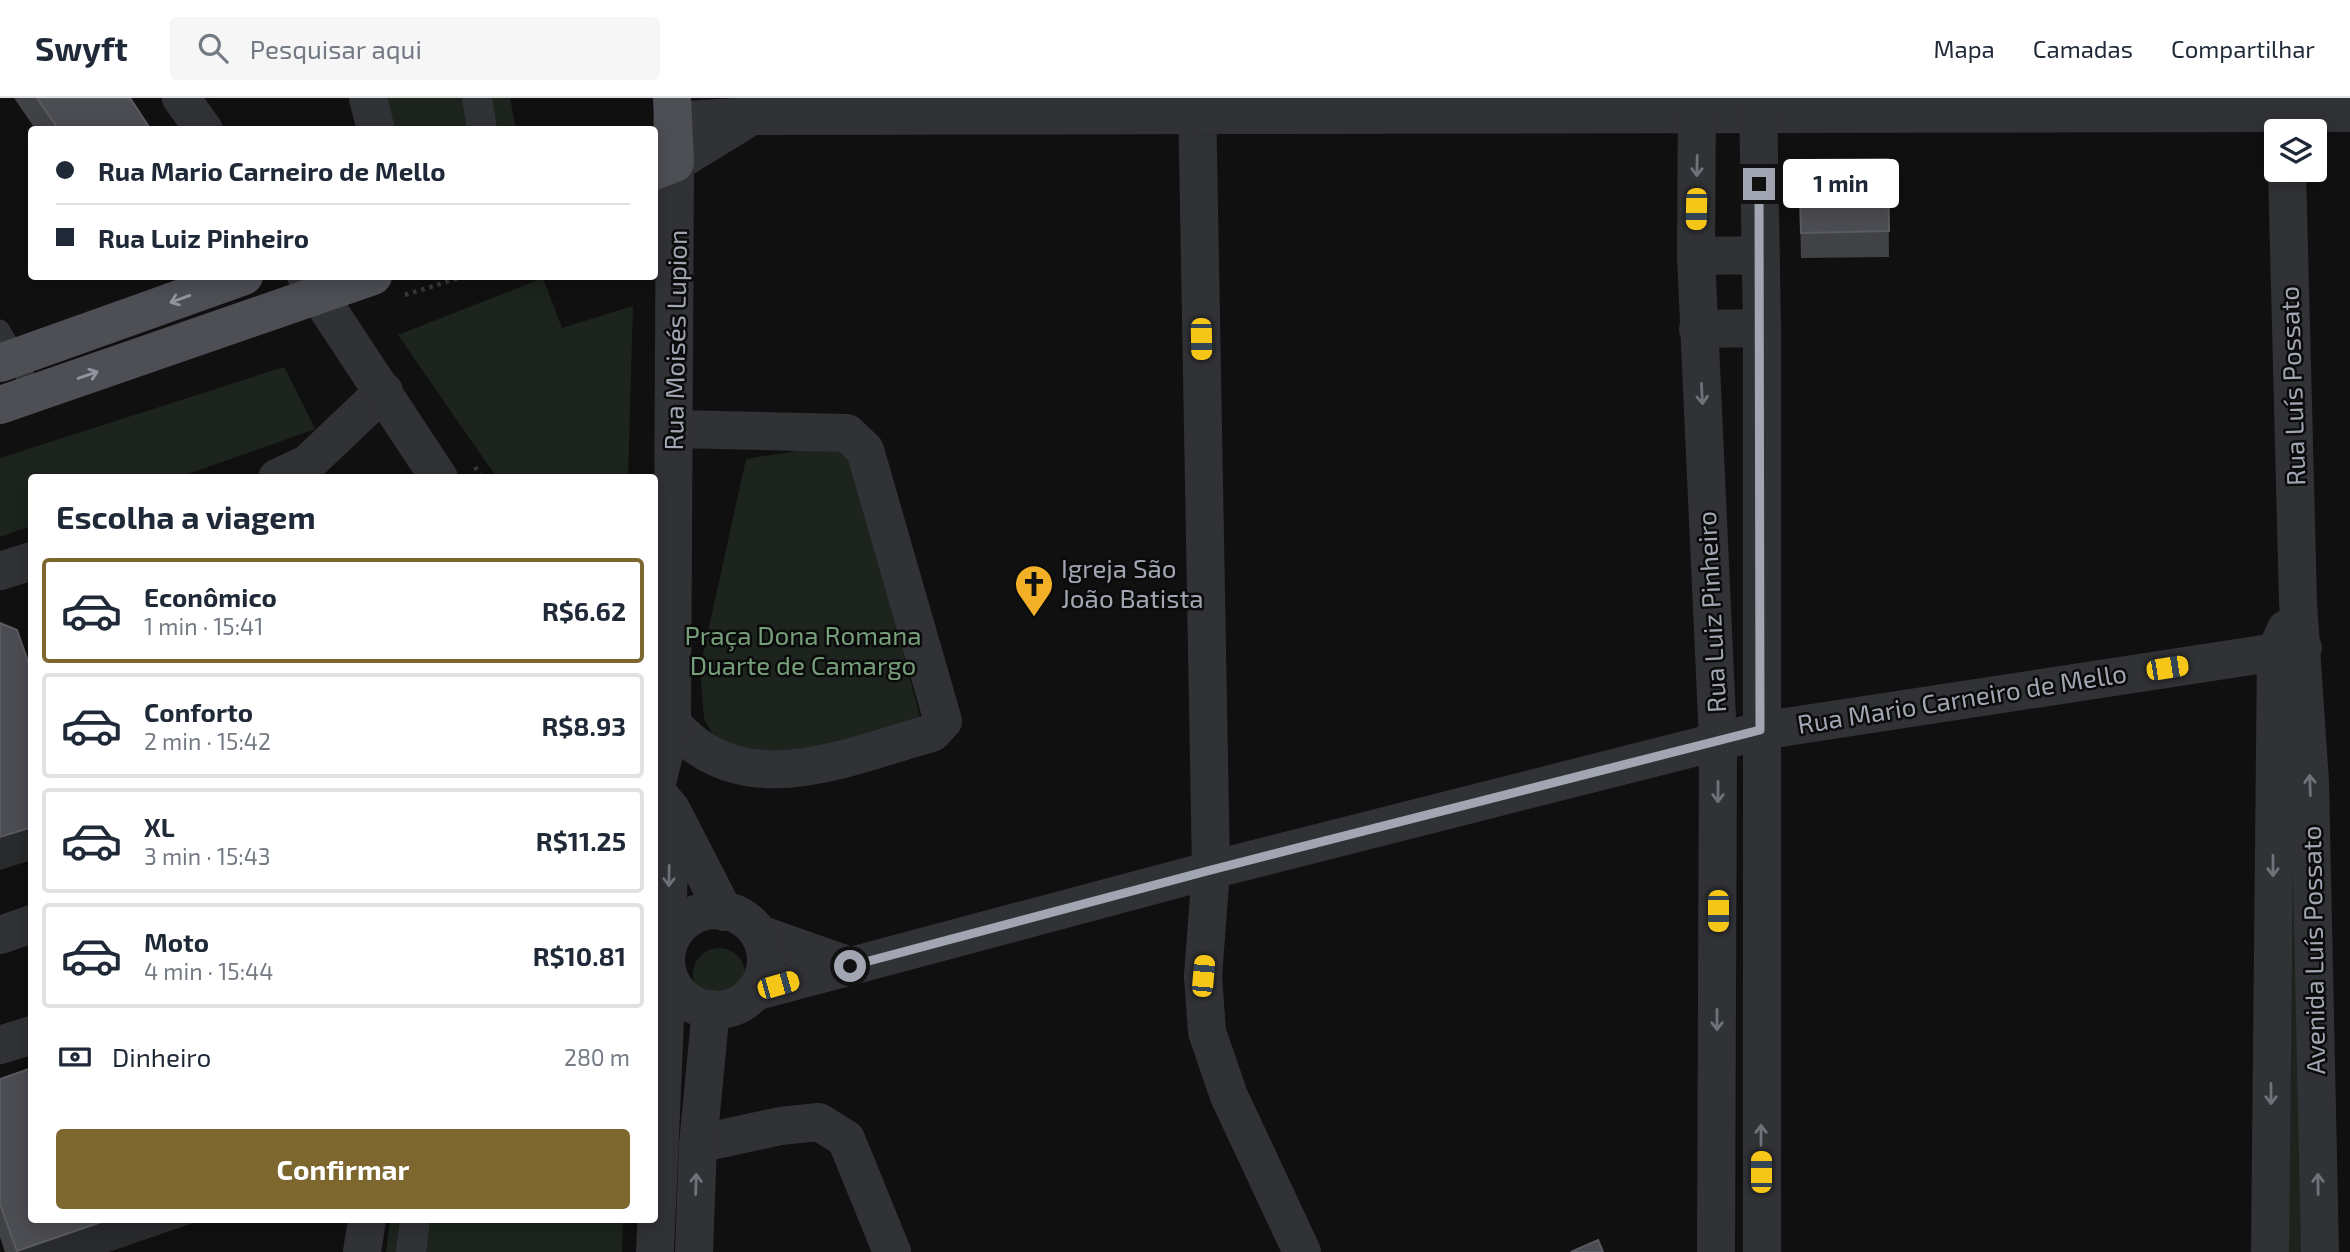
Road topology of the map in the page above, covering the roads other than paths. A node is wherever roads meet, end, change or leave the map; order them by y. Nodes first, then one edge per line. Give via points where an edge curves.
1 (181, 98) edge
2 (368, 98) edge
3 (477, 98) edge
4 (1197, 106) edge
5 (1697, 106) edge
6 (1758, 106) edge
7 (2350, 113) edge
8 (2286, 114) edge
9 (666, 116) edge
10 (751, 116) junction
11 (201, 126) edge
12 (375, 126) edge
13 (481, 126) edge
14 (665, 167) edge
15 (2287, 182) edge
16 (1761, 255) junction
17 (1696, 256) junction
18 (231, 280) edge
19 (313, 286) edge
20 (384, 288) edge
21 (1762, 328) junction
22 (1698, 329) junction
23 (6, 350) edge
24 (384, 391) junction
25 (16, 399) edge
26 (675, 429) junction
27 (453, 467) edge
28 (289, 474) edge
29 (28, 562) edge
30 (0, 571) edge
31 (2290, 649) junction
32 (664, 662) edge
33 (672, 723) junction
34 (1760, 730) junction
35 (1718, 741) junction
36 (660, 796) edge
37 (1211, 870) junction
38 (1761, 881) junction
39 (1718, 885) junction
40 (724, 912) junction
41 (28, 925) edge
42 (759, 934) junction
43 (0, 935) edge
44 (667, 958) junction
45 (850, 966) junction
46 (754, 992) junction
47 (710, 1009) junction
48 (28, 1036) edge
49 (0, 1045) edge
50 (698, 1144) junction
51 (658, 1178) edge
52 (367, 1223) edge
53 (415, 1223) edge
54 (656, 1223) edge
55 (362, 1252) edge
56 (411, 1252) edge
57 (655, 1252) edge
58 (694, 1252) edge
59 (892, 1252) edge
60 (1302, 1252) edge
61 (1716, 1252) edge
62 (1762, 1252) edge
63 (2270, 1252) edge
64 (2320, 1252) edge

1 - 11 street
2 - 12 street
3 - 13 street
4 - 5 street
4 - 10 street
4 - 37 street
5 - 6 street
5 -> 17 street, Rua Luiz Pinheiro
6 - 8 street
6 - 16 street, Rua Luiz Pinheiro
7 - 8 street
9 - 10 street
9 - 14 main road, Rua Moisés Lupion
10 - 14 street
14 - 26 street, Rua Moisés Lupion
15 - 31 street, Rua Luís Possato via 2298,602
16 - 17 street
16 - 21 street, Rua Luiz Pinheiro
17 - 22 street, Rua Luiz Pinheiro
18 -> 23 main road
19 - 20 main road
19 - 24 street
25 -> 19 main road
21 - 22 street
21 - 34 street, Rua Luiz Pinheiro
22 -> 35 street, Rua Luiz Pinheiro
23 - 25 lane
24 - 27 street
24 - 28 street via 336,441
26 - 32 street, Rua Moisés Lupion
26 - 33 street via 847,433 865,450 943,721 932,733 796,771 726,763 691,745
29 - 30 street
31 - 34 street, Rua Mario Carneiro de Mello
31 -> 63 street, Avenida Luís Possato
64 -> 31 street, Avenida Luís Possato via 2310,782
32 - 33 street, Rua Moisés Lupion
33 - 36 street, Rua Moisés Lupion
34 - 35 street, Rua Mario Carneiro de Mello
34 - 38 street, Rua Luiz Pinheiro
35 - 37 street, Rua Mario Carneiro de Mello
35 -> 39 street, Rua Luiz Pinheiro
36 - 40 street
36 -> 44 street, Rua Moisés Lupion
37 - 45 street, Rua Mario Carneiro de Mello
37 - 60 street via 1203,976 1207,1032 1229,1096
38 - 39 street
62 -> 38 street, Rua Luiz Pinheiro
39 -> 61 street, Rua Luiz Pinheiro
40 - 42 street via 747,920
40 - 44 street via 711,909 692,915 677,927
41 - 43 street
42 - 45 street
42 - 46 street via 766,965
44 - 47 street via 676,990 691,1004
44 - 51 street, Rua Moisés Lupion
45 - 46 street, Rua Mario Carneiro de Mello
46 - 47 street via 731,1007
47 - 50 street
48 - 49 street
58 -> 50 street
50 - 59 street via 819,1122 846,1139
52 - 55 street
53 - 56 street
54 - 57 street, Rua Moisés Lupion

